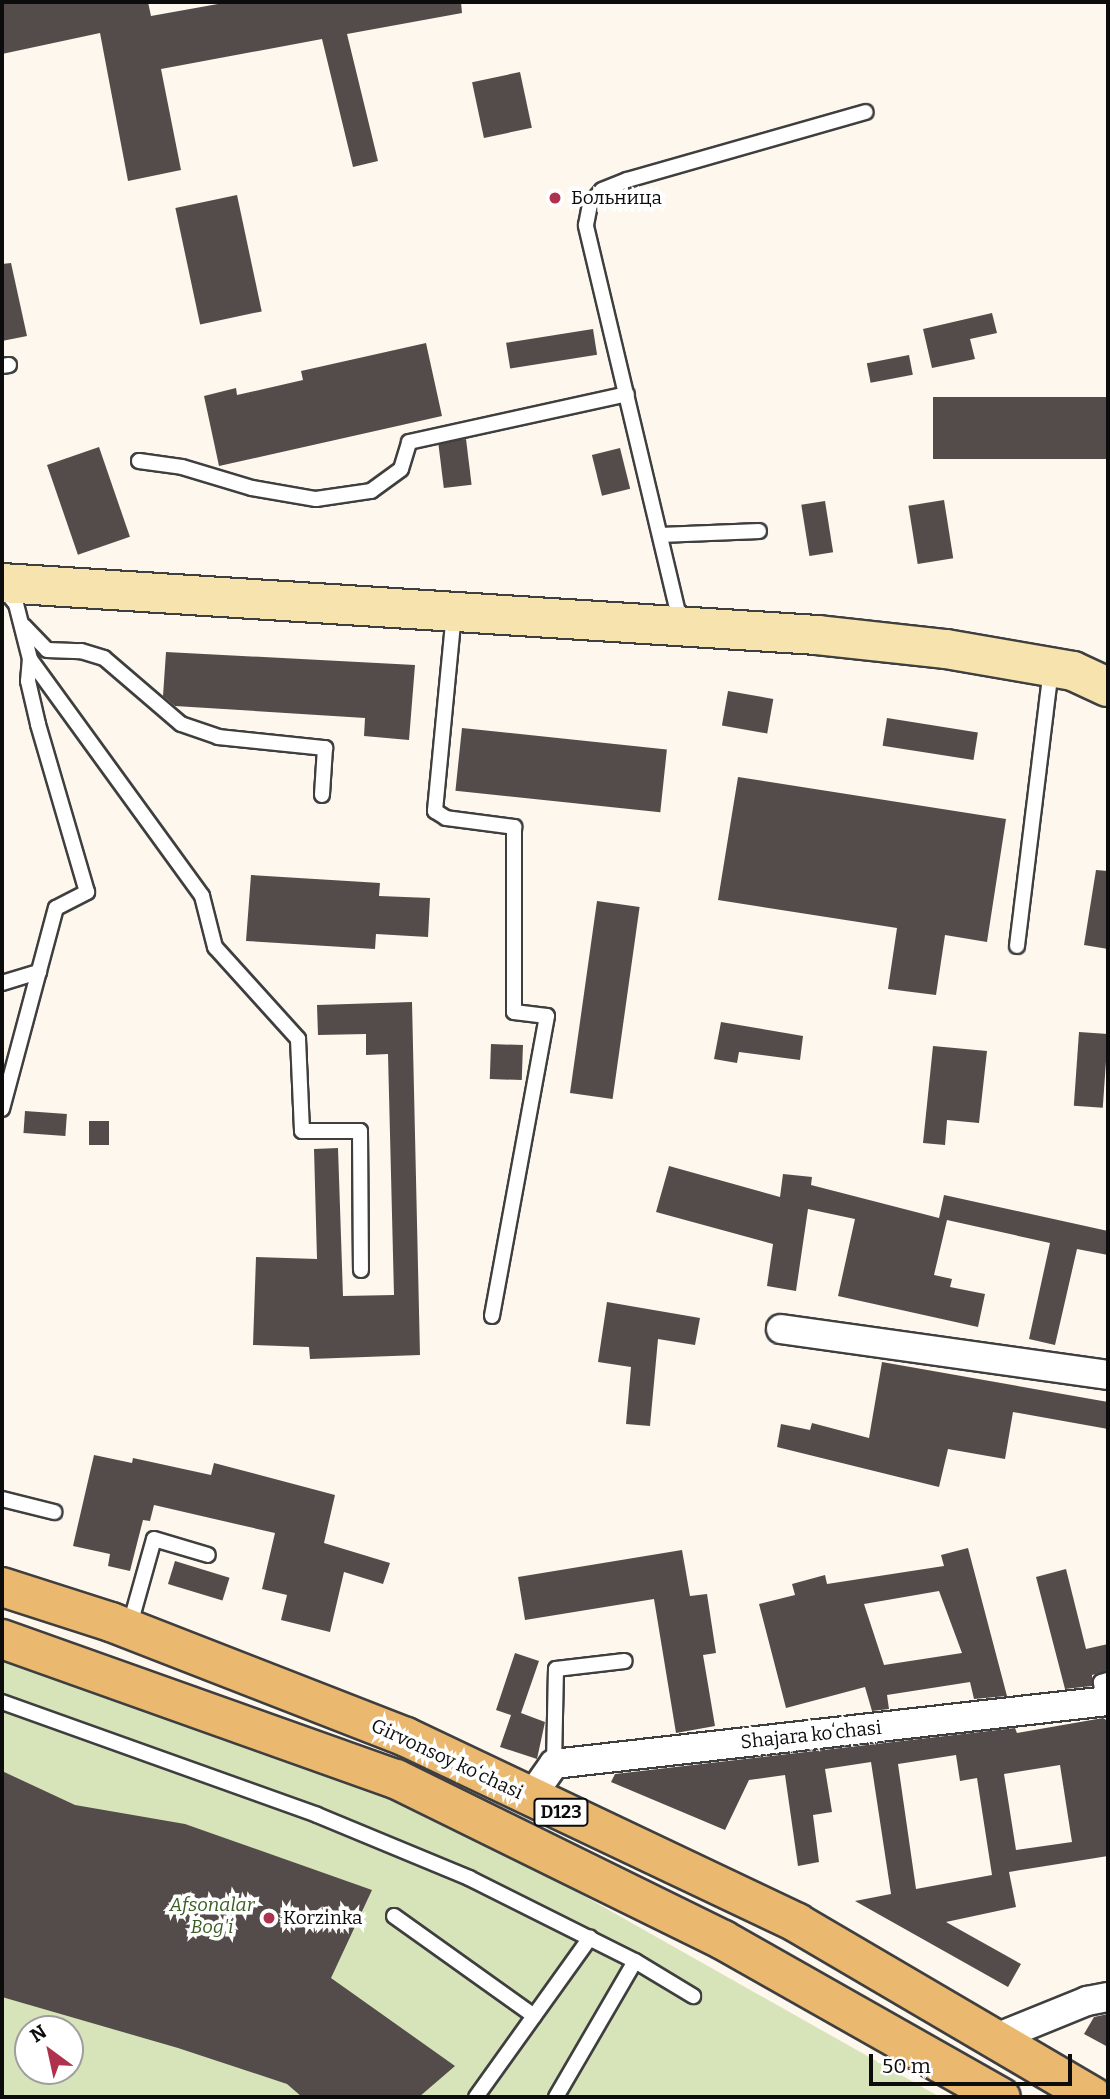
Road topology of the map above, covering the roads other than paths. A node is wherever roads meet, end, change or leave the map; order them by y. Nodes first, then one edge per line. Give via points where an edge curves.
1 (866, 112) dead end
2 (627, 394) junction
3 (139, 461) dead end
4 (759, 531) dead end
5 (661, 535) junction
6 (2, 585) edge
7 (454, 611) junction
8 (23, 625) junction
9 (681, 626) junction
10 (30, 659) junction
11 (1051, 667) junction
12 (1108, 687) edge
13 (322, 795) dead end
14 (1017, 946) dead end
15 (39, 972) junction
16 (2, 983) edge
17 (2, 1109) edge
18 (361, 1270) dead end
19 (492, 1316) dead end
20 (781, 1329) dead end
21 (1108, 1375) edge
22 (2, 1499) edge
23 (54, 1512) dead end
24 (208, 1555) dead end
25 (2, 1587) edge
26 (129, 1629) junction
27 (2, 1639) edge
28 (625, 1661) dead end
29 (1107, 1694) edge
30 (2, 1702) edge
31 (554, 1764) junction
32 (530, 1798) junction
33 (394, 1916) dead end
34 (590, 1938) junction
35 (635, 1961) junction
36 (693, 1996) dead end
37 (1108, 1997) edge
38 (534, 2016) junction
39 (991, 2040) junction
40 (984, 2093) edge
41 (475, 2097) edge
42 (556, 2097) edge
43 (1093, 2097) edge

1 - 2 lane via 602,191 590,204 586,225
2 - 3 lane via 409,442 401,469 371,491 316,499
2 - 5 lane
4 - 5 lane
5 - 9 lane
6 - 7 street
6 - 8 lane via 16,604
7 - 9 street
7 - 19 lane via 435,811 446,818 514,827 514,1012 547,1016
8 - 10 lane
8 - 13 lane via 47,650 81,651 104,658 181,724 218,737 326,748
9 - 11 street via 920,646
10 - 15 lane via 28,681 38,724 87,892 56,908
10 - 18 lane via 202,896 215,947 298,1039 302,1131 360,1131
11 - 12 street via 1073,671
11 - 14 lane
15 - 16 lane
15 - 17 lane
20 - 21 street
22 - 23 lane
24 - 26 lane via 154,1539
25 - 26 main road, Girvonsoy koʻchasi / D123
26 - 32 main road, Girvonsoy koʻchasi / D123 via 406,1737
27 - 40 main road, Girvonsoy koʻchasi / D123 via 396,1779 723,1940
28 - 31 lane via 556,1669
29 - 31 street, Shajara koʻchasi
30 - 34 lane via 317,1815 469,1878
31 - 32 street
32 - 39 main road, Girvonsoy koʻchasi / D123 via 797,1923
33 - 38 lane
34 - 35 lane
34 - 38 lane
35 - 36 lane
35 - 42 lane
37 - 39 street
38 - 41 lane
39 - 43 main road, Girvonsoy koʻchasi / D123

